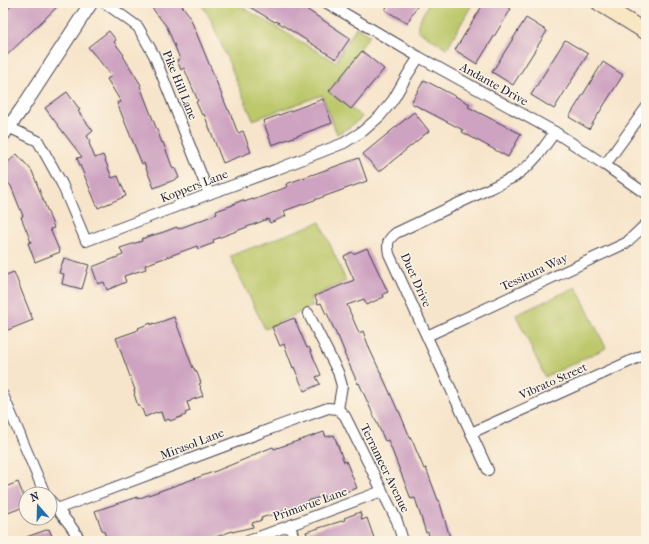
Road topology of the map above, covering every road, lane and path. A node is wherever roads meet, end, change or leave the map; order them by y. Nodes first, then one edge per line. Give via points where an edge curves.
1 (91, 3) edge
2 (105, 3) edge
3 (327, 3) edge
4 (599, 3) edge
5 (646, 32) edge
6 (419, 58) junction
7 (646, 108) edge
8 (5, 128) edge
9 (555, 132) junction
10 (605, 165) junction
11 (209, 194) junction
12 (646, 194) edge
13 (646, 224) edge
14 (308, 313) dead end
15 (427, 336) junction
16 (646, 354) edge
17 (3, 395) edge
18 (338, 409) junction
19 (471, 433) junction
20 (488, 470) dead end
21 (42, 486) edge
22 (382, 491) junction
23 (58, 509) edge
24 (58, 510) edge
25 (290, 526) junction
26 (81, 541) edge
27 (248, 541) edge
28 (295, 541) edge
29 (402, 541) edge

1 - 8 street via 21,110
2 - 11 street, Pike Hill Lane via 138,27 154,55
3 - 6 street, Andante Drive
4 - 5 main road
6 - 9 street, Andante Drive
6 - 11 street, Koppers Lane via 393,100 363,131 344,143
7 - 10 street
8 - 11 street, Koppers Lane via 38,141 62,184 86,241
9 - 10 street, Andante Drive
9 - 15 street, Duet Drive via 529,165 514,177 389,238 389,254
10 - 12 street, Andante Drive
13 - 15 street, Tessitura Way via 626,243
14 - 18 street via 338,372 342,386
15 - 19 street, Duet Drive
16 - 19 street, Vibrato Street
17 - 21 street
18 - 22 street, Terrameer Avenue via 345,416
18 - 23 street, Mirasol Lane via 328,408
19 - 20 street, Duet Drive
22 - 25 street, Primavue Lane
22 - 29 street, Terrameer Avenue via 397,521
24 - 26 street
25 - 27 street, Primavue Lane
25 - 28 street

